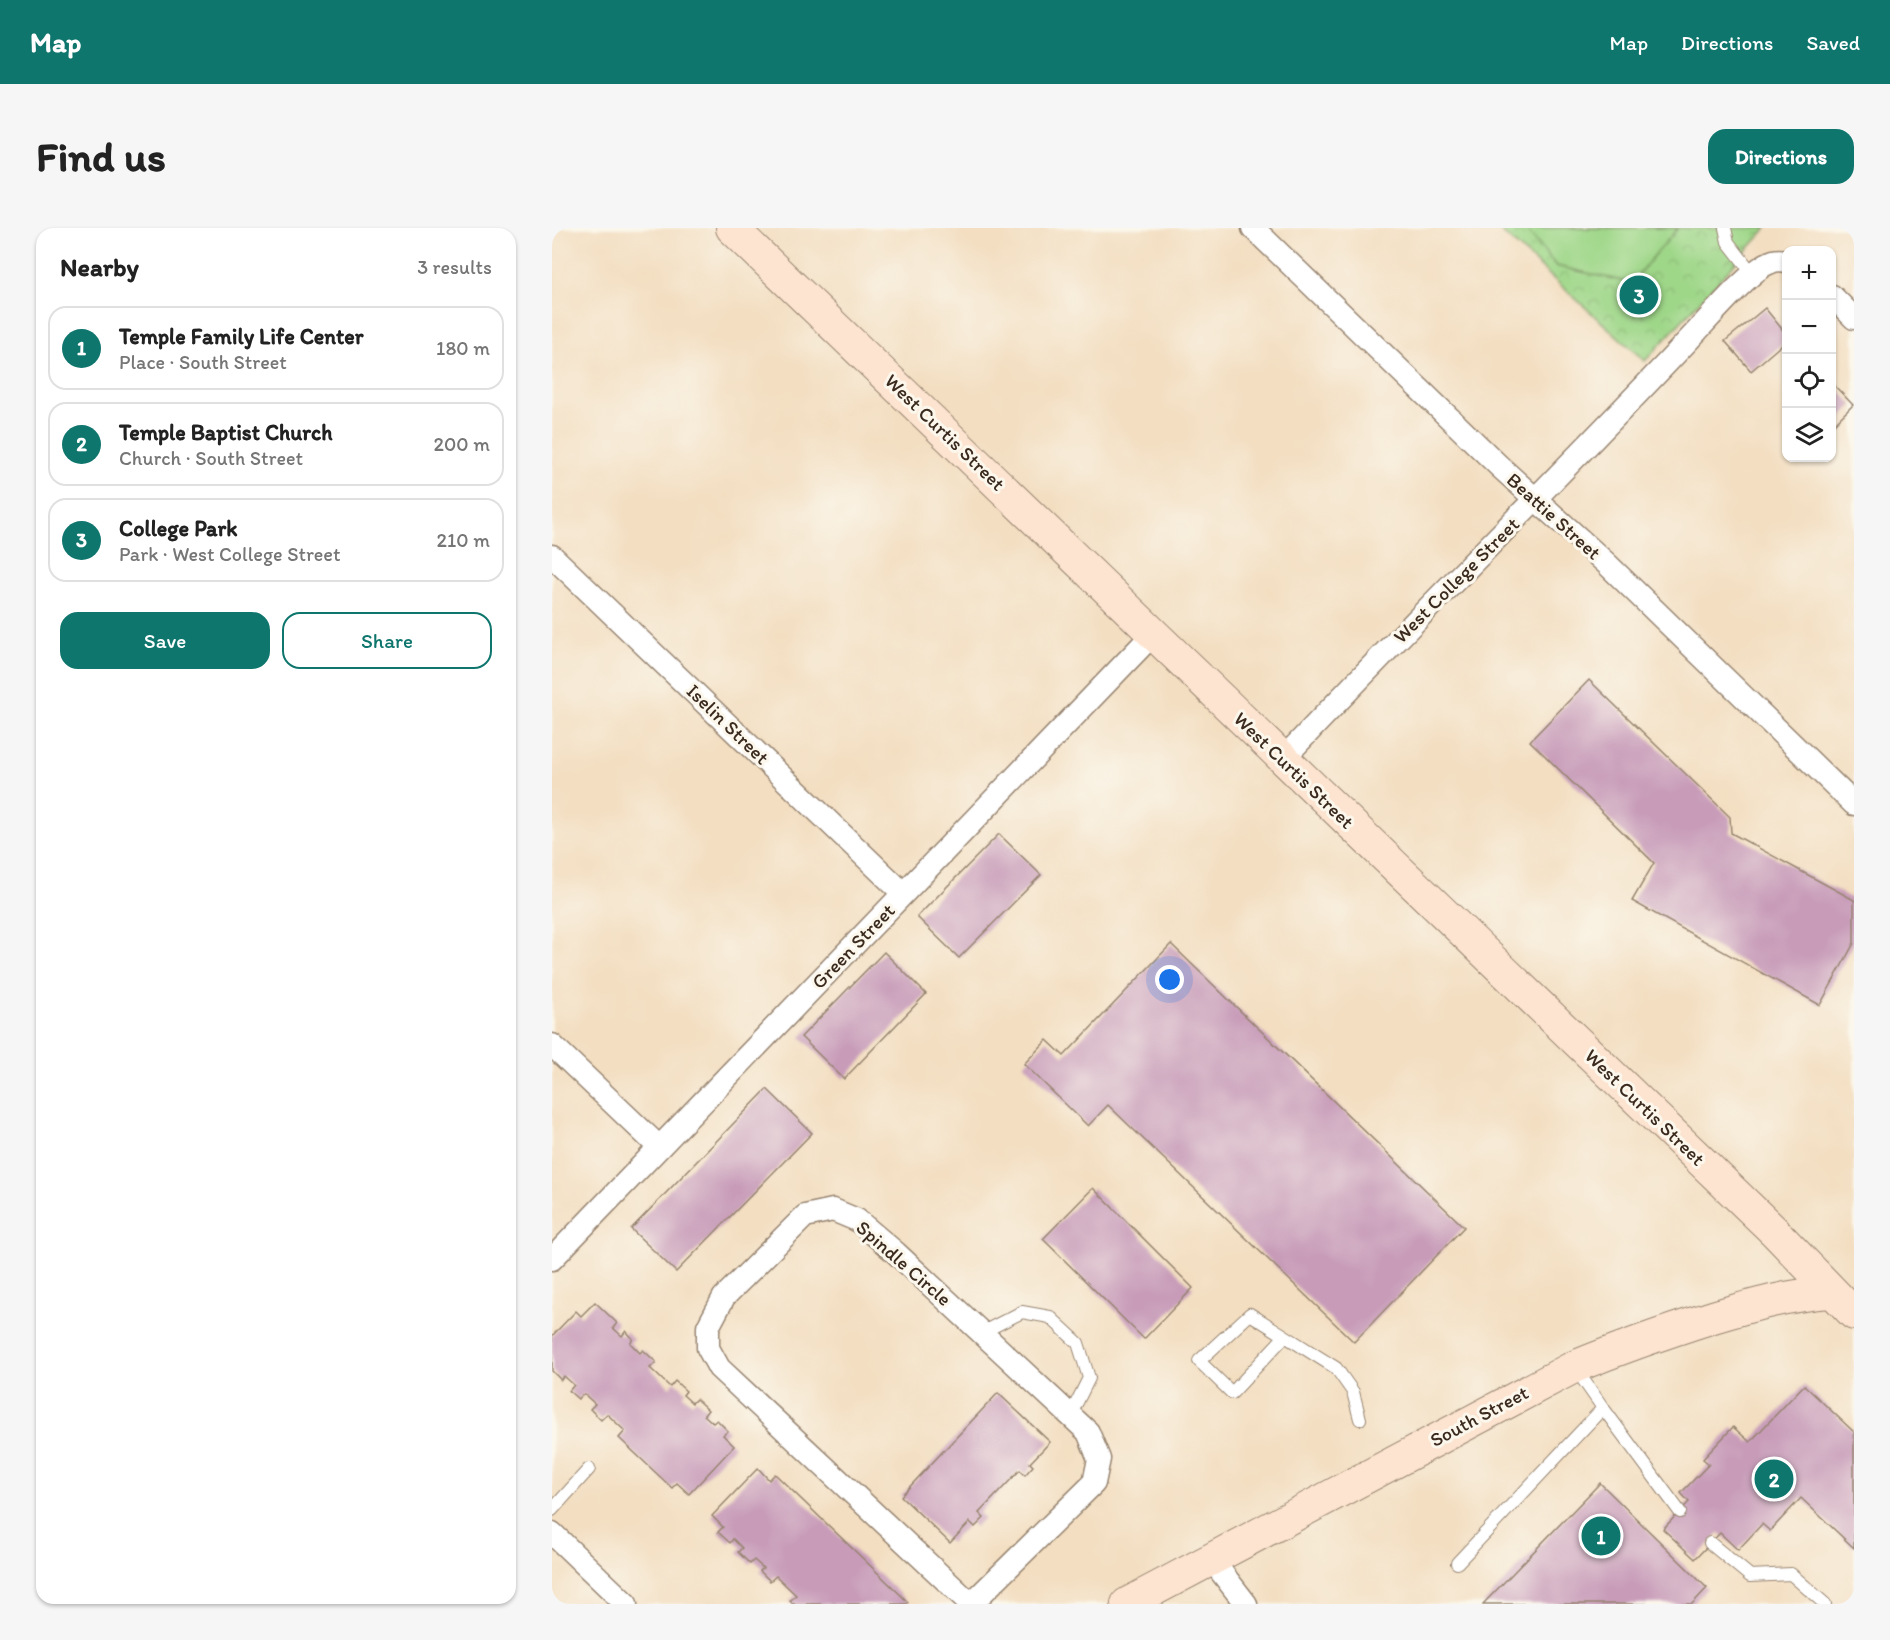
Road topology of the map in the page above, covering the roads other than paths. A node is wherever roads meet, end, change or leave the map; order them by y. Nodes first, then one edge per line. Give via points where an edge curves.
1 (732, 228) edge
2 (1253, 228) edge
3 (1725, 228) edge
4 (1782, 261) edge
5 (1753, 274) junction
6 (1836, 300) edge
7 (1854, 318) edge
8 (1537, 499) junction
9 (552, 556) edge
10 (1154, 633) junction
11 (1283, 759) junction
12 (1854, 804) edge
13 (903, 893) junction
14 (552, 1045) edge
15 (659, 1147) junction
16 (552, 1259) edge
17 (1842, 1289) edge
18 (1854, 1314) edge
19 (981, 1333) junction
20 (1285, 1336) junction
21 (1574, 1367) junction
22 (1603, 1408) junction
23 (1070, 1416) junction
24 (1360, 1419) dead end
25 (589, 1469) dead end
26 (552, 1510) edge
27 (1680, 1512) dead end
28 (552, 1533) edge
29 (1710, 1543) dead end
30 (1212, 1560) junction
31 (1457, 1563) dead end
32 (626, 1604) edge
33 (1127, 1604) edge
34 (1246, 1604) edge
35 (1825, 1604) edge

1 - 10 street, West Curtis Street
2 - 8 street, Beattie Street
3 - 5 lane via 1728,242
4 - 5 street, West College Street via 1770,262
5 - 8 street, West College Street
6 - 7 street
8 - 11 street, West College Street
8 - 12 street, Beattie Street
9 - 13 street, Iselin Street
10 - 11 street, West Curtis Street
10 - 13 street, Green Street
11 - 17 street, West Curtis Street via 1775,1232
13 - 15 street, Green Street
14 - 15 street
15 - 16 street, Green Street
17 - 18 street, West Curtis Street
17 - 21 street, South Street via 1768,1300 1650,1336
19 - 23 street, Spindle Circle
19 - 23 lane via 1022,1312 1050,1317 1078,1343 1089,1378
19 - 23 street, Spindle Circle via 896,1252 857,1220 833,1210 805,1216 724,1297 708,1327 708,1348 719,1368 971,1604 1094,1483 1099,1459 1088,1432
20 - 20 lane via 1250,1314 1199,1361 1232,1393
20 - 24 lane via 1336,1368 1353,1392
21 - 22 lane
21 - 30 street, South Street
22 - 27 lane
22 - 31 lane
25 - 26 lane
28 - 32 street
29 - 35 lane via 1750,1576 1791,1574
30 - 33 street, South Street
30 - 34 street

